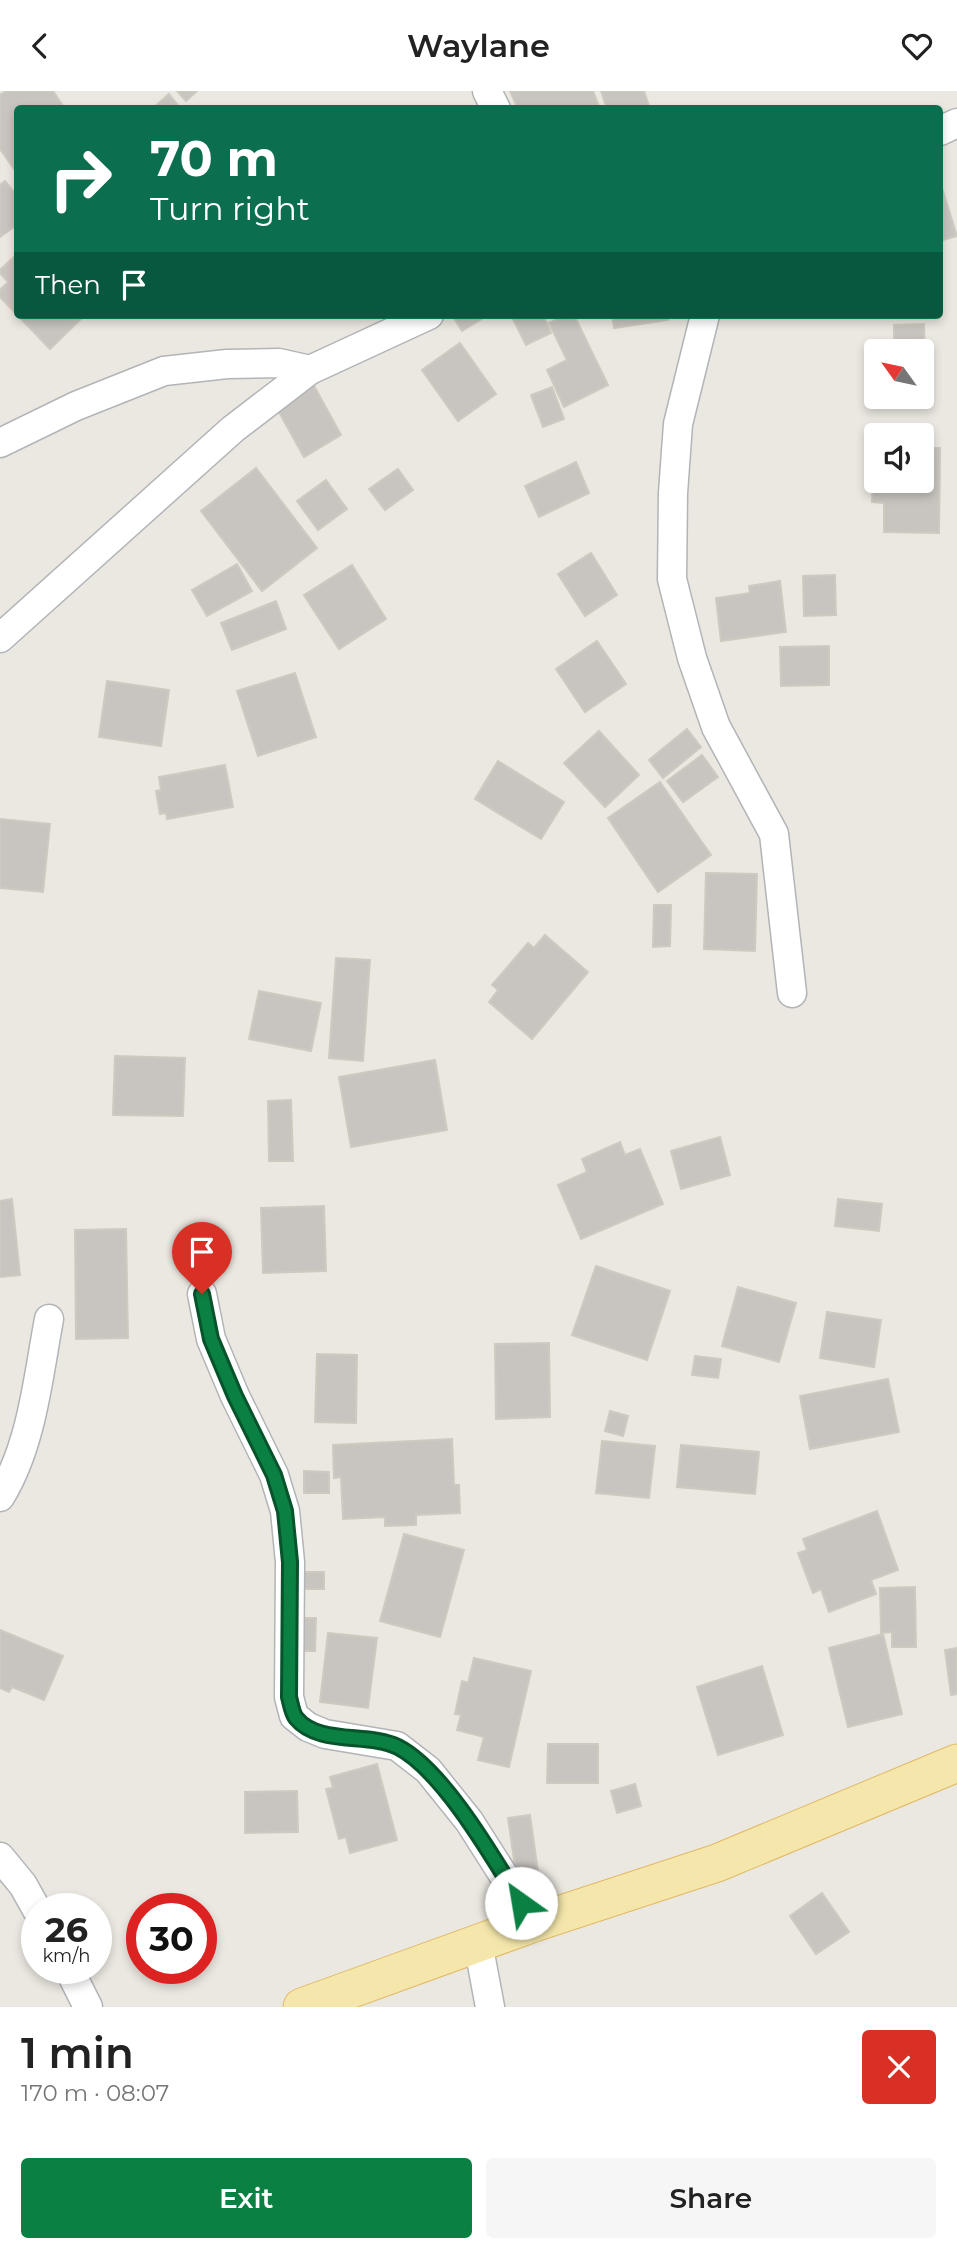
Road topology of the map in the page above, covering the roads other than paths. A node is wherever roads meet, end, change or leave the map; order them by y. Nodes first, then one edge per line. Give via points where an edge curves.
1 (420, 319) edge
2 (704, 319) edge
3 (310, 370) junction
4 (0, 443) edge
5 (0, 638) edge
6 (792, 993) dead end
7 (202, 1294) dead end
8 (49, 1319) dead end
9 (0, 1497) edge
10 (957, 1763) edge
11 (0, 1857) edge
12 (27, 1893) edge
13 (534, 1923) junction
14 (478, 1943) junction
15 (76, 1984) edge
16 (88, 2007) edge
17 (302, 2007) edge
18 (490, 2007) edge

1 - 3 street
2 - 6 street via 678,424 673,579 692,657 716,727 774,834
3 - 4 street via 279,363 164,371
3 - 5 street via 233,429
7 - 13 street via 211,1339 274,1475 285,1511 290,1562 289,1697 294,1716 325,1734 397,1746 428,1770 469,1821
8 - 9 street via 28,1426
10 - 13 main road via 717,1863
11 - 12 street
13 - 14 main road
14 - 17 main road
14 - 18 street
15 - 16 street

